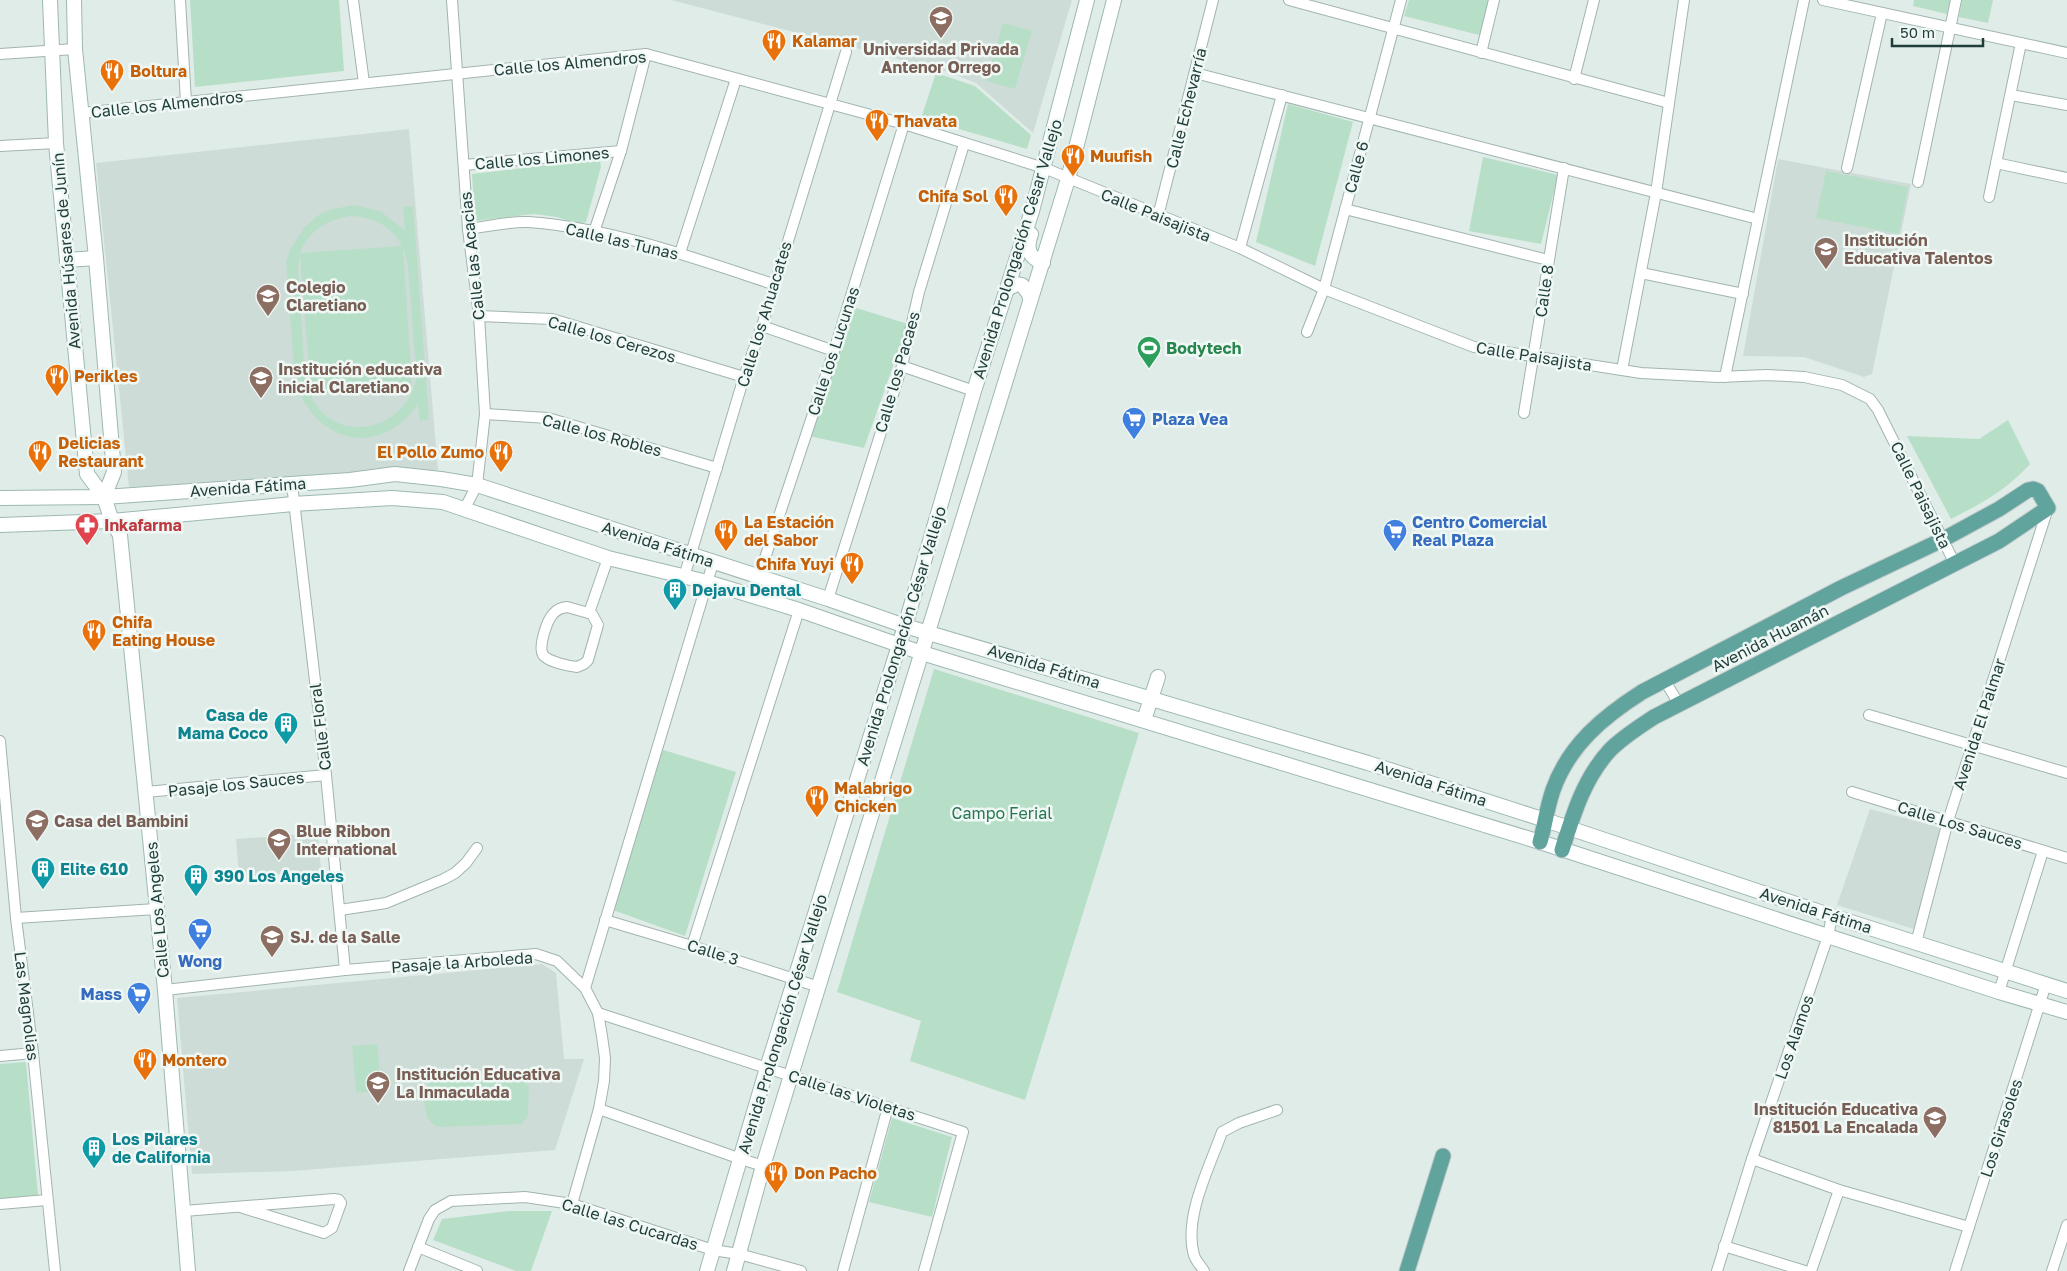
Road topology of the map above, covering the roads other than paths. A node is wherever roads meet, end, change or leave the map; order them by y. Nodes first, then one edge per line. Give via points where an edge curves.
1 (50, 0) edge
2 (74, 0) edge
3 (180, 0) edge
4 (353, 0) edge
5 (452, 0) edge
6 (1087, 0) edge
7 (1114, 0) edge
8 (1214, 0) edge
9 (1289, 0) edge
10 (1401, 0) edge
11 (1494, 0) edge
12 (1594, 0) edge
13 (1684, 0) edge
14 (1804, 0) edge
15 (1824, 0) edge
16 (1956, 0) edge
17 (1305, 2) edge
18 (1882, 13) junction
19 (1950, 27) junction
20 (1393, 29) junction
21 (2021, 43) junction
22 (75, 49) junction
23 (52, 51) junction
24 (846, 52) dead end
25 (1481, 53) junction
26 (2067, 53) edge
27 (0, 54) edge
28 (646, 54) junction
29 (458, 73) junction
30 (1195, 73) junction
31 (736, 79) junction
32 (1574, 79) junction
33 (364, 83) junction
34 (2010, 94) junction
35 (1282, 95) junction
36 (186, 102) junction
37 (1669, 103) junction
38 (830, 105) junction
39 (2067, 105) edge
40 (82, 113) junction
41 (1369, 117) junction
42 (904, 124) junction
43 (56, 143) junction
44 (964, 144) junction
45 (0, 146) edge
46 (621, 151) junction
47 (1996, 163) junction
48 (464, 165) junction
49 (1044, 168) junction
50 (1564, 168) junction
51 (1847, 168) dead end
52 (2067, 178) edge
53 (1068, 179) junction
54 (1918, 182) dead end
55 (1656, 193) junction
56 (1989, 197) dead end
57 (1345, 209) junction
58 (1032, 210) junction
59 (1158, 216) junction
60 (1758, 219) junction
61 (468, 229) junction
62 (594, 232) junction
63 (1240, 248) junction
64 (680, 254) junction
65 (96, 258) junction
66 (67, 260) junction
67 (1548, 260) junction
68 (1043, 263) junction
69 (1640, 273) junction
70 (773, 284) junction
71 (1006, 289) junction
72 (1324, 289) junction
73 (1742, 294) junction
74 (1030, 300) junction
75 (479, 316) junction
76 (762, 326) junction
77 (1307, 332) dead end
78 (834, 351) junction
79 (1534, 357) junction
80 (902, 366) junction
81 (1622, 370) junction
82 (744, 377) junction
83 (1725, 377) junction
84 (974, 391) junction
85 (1524, 413) dead end
86 (485, 414) junction
87 (718, 468) junction
88 (292, 484) junction
89 (476, 485) junction
90 (104, 496) junction
91 (0, 498) edge
92 (293, 504) junction
93 (465, 508) junction
94 (2048, 508) junction
95 (112, 522) junction
96 (0, 526) edge
97 (1942, 540) junction
98 (692, 555) junction
99 (926, 555) junction
100 (608, 558) junction
101 (713, 562) junction
102 (949, 562) junction
103 (1955, 564) junction
104 (759, 576) junction
105 (684, 577) junction
106 (707, 582) junction
107 (828, 599) junction
108 (799, 610) junction
109 (589, 613) junction
110 (905, 626) junction
111 (927, 632) junction
112 (899, 643) junction
113 (922, 653) junction
114 (1158, 678) dead end
115 (1665, 681) junction
116 (1151, 698) junction
117 (1679, 704) junction
118 (1869, 716) dead end
119 (1144, 720) junction
120 (0, 741) edge
121 (1972, 745) junction
122 (1368, 763) junction
123 (2067, 772) edge
124 (326, 775) junction
125 (1361, 786) junction
126 (146, 792) junction
127 (1852, 792) dead end
128 (1545, 820) junction
129 (1948, 821) junction
130 (1569, 828) junction
131 (1540, 842) junction
132 (477, 848) dead end
133 (1562, 850) junction
134 (2043, 851) junction
135 (2067, 858) edge
136 (1688, 868) junction
137 (1681, 889) junction
138 (156, 909) junction
139 (340, 910) junction
140 (1832, 916) junction
141 (16, 918) junction
142 (605, 920) junction
143 (1828, 936) junction
144 (1916, 943) junction
145 (692, 946) junction
146 (345, 970) junction
147 (2004, 971) junction
148 (796, 979) junction
149 (2046, 984) junction
150 (820, 987) junction
151 (585, 988) junction
152 (165, 990) junction
153 (2067, 991) edge
154 (1999, 992) junction
155 (2041, 1003) junction
156 (2067, 1012) edge
157 (598, 1013) junction
158 (34, 1053) junction
159 (0, 1056) edge
160 (767, 1068) junction
161 (792, 1076) junction
162 (888, 1107) junction
163 (599, 1109) junction
164 (1277, 1110) dead end
165 (1442, 1156) dead end
166 (741, 1159) junction
167 (1752, 1159) junction
168 (763, 1166) junction
169 (1839, 1190) junction
170 (47, 1200) junction
171 (0, 1204) edge
172 (572, 1204) junction
173 (240, 1207) junction
174 (184, 1211) junction
175 (2067, 1225) edge
176 (1969, 1226) junction
177 (1724, 1246) junction
178 (418, 1247) junction
179 (713, 1250) junction
180 (739, 1254) junction
181 (55, 1271) edge
182 (188, 1271) edge
183 (410, 1271) edge
184 (477, 1271) edge
185 (707, 1271) edge
186 (734, 1271) edge
187 (802, 1271) edge
188 (843, 1271) edge
189 (924, 1271) edge
190 (1204, 1271) edge
191 (1406, 1271) edge
192 (1717, 1271) edge
193 (1804, 1271) edge
194 (1811, 1271) edge
195 (1955, 1271) edge
196 (2052, 1271) edge

1 - 23 main road, Avenida Húsares de Junín
2 - 22 main road, Avenida Húsares de Junín
3 - 36 street
4 - 33 street
5 - 29 street, Calle las Acacias
6 - 49 main road, Avenida Prolongación César Vallejo
7 - 53 main road, Avenida Prolongación César Vallejo
8 - 30 street, Calle Echevarría
9 - 17 street
10 - 20 street, Calle 6
11 - 25 street
12 - 32 street
13 - 37 street
14 - 60 street
15 - 18 street
16 - 19 street
17 - 20 street
18 - 19 street
18 - 51 street
19 - 21 street
19 - 54 street
20 - 25 street
20 - 41 street, Calle 6
21 - 26 street
21 - 34 street
22 - 23 street
22 - 40 main road, Avenida Húsares de Junín
23 - 27 street
23 - 43 main road, Avenida Húsares de Junín
24 - 38 street, Calle los Ahuacates
25 - 32 street
28 - 29 street, Calle los Almendros
28 - 31 street, Calle los Almendros
28 - 46 street
29 - 33 street, Calle los Almendros
29 - 48 street, Calle las Acacias
30 - 35 street
30 - 59 street, Calle Echevarría
31 - 38 street, Calle los Almendros
31 - 64 street
32 - 37 street
33 - 36 street, Calle los Almendros
34 - 39 street
34 - 47 street
35 - 41 street
35 - 63 street
36 - 40 street, Calle los Almendros
37 - 55 street
38 - 42 street, Calle los Almendros
38 - 70 street, Calle los Ahuacates
40 - 65 main road, Avenida Húsares de Junín
41 - 50 street
41 - 57 street, Calle 6
42 - 44 street, Calle los Almendros
42 - 78 street, Calle los Lucunas
43 - 45 street
43 - 66 main road, Avenida Húsares de Junín
44 - 49 street, Calle los Almendros
44 - 80 street, Calle los Pacaes via 919,292
46 - 48 street, Calle los Limones
46 - 62 street
47 - 52 street
47 - 56 street
48 - 61 street, Calle las Acacias
49 - 53 street, Calle Paisajista
49 - 58 main road, Avenida Prolongación César Vallejo
50 - 55 street
50 - 67 street, Calle 8
53 - 59 street, Calle Paisajista
53 - 68 main road, Avenida Prolongación César Vallejo
55 - 60 street
55 - 69 street
57 - 67 street
57 - 72 street, Calle 6
58 - 68 main road via 1036,218 1027,244 1028,251
58 - 71 main road, Avenida Prolongación César Vallejo
59 - 63 street, Calle Paisajista
60 - 73 street
61 - 62 street, Calle las Tunas via 527,222
61 - 75 street, Calle las Acacias
62 - 64 street, Calle las Tunas
63 - 72 street, Calle Paisajista
64 - 70 street, Calle las Tunas
65 - 66 main road
65 - 90 main road, Avenida Húsares de Junín via 114,472
66 - 90 main road, Avenida Húsares de Junín via 87,474
67 - 79 street, Calle 8
68 - 74 main road, Avenida Prolongación César Vallejo
69 - 73 street
69 - 81 street
70 - 76 street, Calle los Ahuacates
71 - 74 main road via 1022,285
71 - 84 main road, Avenida Prolongación César Vallejo
72 - 77 street, Calle 6
72 - 79 street, Calle Paisajista via 1474,347
73 - 83 street
74 - 102 main road, Avenida Prolongación César Vallejo
75 - 82 street, Calle los Cerezos via 552,319
75 - 86 street, Calle las Acacias
76 - 78 street
76 - 82 street, Calle los Ahuacates
78 - 104 street, Calle los Lucunas
79 - 81 street, Calle Paisajista
79 - 85 street, Calle 8
80 - 84 street
80 - 107 street, Calle los Pacaes
81 - 83 street, Calle Paisajista
82 - 87 street, Calle los Ahuacates
83 - 97 street, Calle Paisajista via 1804,377 1842,386 1870,399
84 - 99 main road, Avenida Prolongación César Vallejo
86 - 87 street, Calle los Robles via 548,418
86 - 89 street, Calle las Acacias
87 - 98 street, Calle los Ahuacates
88 - 89 main road, Avenida Fátima via 396,474
88 - 90 main road, Avenida Fátima
88 - 92 street, Calle Floral
89 - 93 street, Calle las Acacias
89 - 98 main road, Avenida Fátima
90 - 91 main road, Avenida Fátima
90 - 95 main road, Avenida Húsares de Junín
92 - 93 main road, Avenida Fátima via 392,498 443,502
92 - 95 main road, Avenida Fátima
92 - 124 street, Calle Floral
93 - 100 main road, Avenida Fátima
94 - 97 main road, Avenida Huamán via 2038,491 2032,489
94 - 103 main road, Avenida Huamán via 1999,541
94 - 121 street, Avenida El Palmar
95 - 96 main road, Avenida Fátima
95 - 126 main road, Calle Los Angeles via 120,535
97 - 103 street, Calle Paisajista
97 - 115 main road, Avenida Huamán via 1841,588
98 - 101 main road, Avenida Fátima
98 - 105 street, Calle los Ahuacates
99 - 102 main road via 929,562 940,567
99 - 110 main road, Avenida Prolongación César Vallejo
100 - 105 main road, Avenida Fátima
100 - 109 street
101 - 104 main road, Avenida Fátima
101 - 106 street
102 - 111 main road, Avenida Prolongación César Vallejo
103 - 117 main road, Avenida Huamán
104 - 107 main road, Avenida Fátima
105 - 106 main road, Avenida Fátima
106 - 108 main road, Avenida Fátima
106 - 142 street
107 - 110 main road, Avenida Fátima
108 - 112 main road, Avenida Fátima
108 - 145 street
109 - 109 street via 567,607 554,612 542,642 543,654 570,667 584,664 598,628
110 - 111 main road, Avenida Fátima
110 - 112 main road, Avenida Prolongación César Vallejo
111 - 113 main road, Avenida Prolongación César Vallejo
111 - 116 main road, Avenida Fátima
112 - 113 main road, Avenida Fátima
112 - 148 main road, Avenida Prolongación César Vallejo
113 - 119 main road, Avenida Fátima
113 - 150 main road, Avenida Prolongación César Vallejo
114 - 116 main road
115 - 117 street
115 - 128 main road, Avenida Huamán via 1612,711 1589,731 1554,789
116 - 119 main road
116 - 122 main road, Avenida Fátima
117 - 130 main road, Avenida Huamán via 1654,717 1611,750 1592,774
118 - 121 street
119 - 125 main road, Avenida Fátima
120 - 141 street, Las Magnolias
121 - 123 street
121 - 129 street, Avenida El Palmar
122 - 125 main road
122 - 128 main road, Avenida Fátima
124 - 126 street, Pasaje los Sauces
124 - 139 street, Calle Floral
125 - 131 main road, Avenida Fátima
126 - 138 main road, Calle Los Angeles
127 - 129 street, Calle Los Sauces
128 - 130 main road, Avenida Fátima
128 - 131 main road, Avenida Huamán
129 - 134 street, Calle Los Sauces
129 - 144 street, Avenida El Palmar
130 - 133 main road, Avenida Huamán
130 - 136 main road, Avenida Fátima
131 - 133 main road, Avenida Fátima
132 - 139 street via 466,863 444,879 386,903
133 - 137 main road, Avenida Fátima
134 - 135 street, Calle Los Sauces
134 - 147 street
136 - 137 main road
136 - 140 main road, Avenida Fátima
137 - 143 main road, Avenida Fátima
138 - 141 street
138 - 152 main road, Calle Los Angeles
139 - 146 street, Calle Floral
140 - 143 street, Los Alamos
140 - 144 main road, Avenida Fátima
141 - 158 street, Las Magnolias
142 - 145 street, Calle 3
142 - 151 street
143 - 154 main road, Avenida Fátima
143 - 167 street, Los Alamos
144 - 147 main road, Avenida Fátima
145 - 148 street, Calle 3
146 - 151 street, Pasaje la Arboleda via 536,954 557,961
146 - 152 street, Pasaje la Arboleda
147 - 149 main road, Avenida Fátima
147 - 154 street
148 - 150 street, Calle 3
148 - 160 main road, Avenida Prolongación César Vallejo
149 - 153 main road, Avenida Fátima
149 - 155 street, Los Girasoles
150 - 161 main road, Avenida Prolongación César Vallejo
151 - 157 street, Pasaje la Arboleda
152 - 174 main road, Calle Los Angeles
154 - 155 main road, Avenida Fátima
155 - 156 main road, Avenida Fátima
155 - 176 street, Los Girasoles
157 - 160 street, Calle las Violetas
157 - 163 street, Pasaje la Arboleda via 605,1058
158 - 159 street
158 - 170 street, Las Magnolias
160 - 161 street, Calle las Violetas
160 - 166 main road, Avenida Prolongación César Vallejo
161 - 162 street, Calle las Violetas
161 - 168 main road, Avenida Prolongación César Vallejo
162 - 188 street
162 - 189 street, Calle las Violetas via 962,1132
163 - 166 street
163 - 172 street, Pasaje la Arboleda
164 - 190 street via 1222,1132 1191,1226 1194,1256
165 - 191 main road
166 - 168 street
166 - 179 main road, Avenida Prolongación César Vallejo
167 - 169 street
167 - 177 street, Los Alamos
168 - 180 main road, Avenida Prolongación César Vallejo
169 - 176 street
169 - 194 street
170 - 171 street
170 - 181 street, Las Magnolias
172 - 178 street, Calle las Cucardas via 525,1197 451,1201 435,1210
172 - 179 street, Calle las Cucardas
173 - 173 street via 334,1199 341,1203 332,1228 324,1233
173 - 174 street
174 - 182 main road, Calle Los Angeles
175 - 196 street
176 - 195 street, Los Girasoles
177 - 192 street, Los Alamos
177 - 193 street
178 - 183 street, Calle las Cucardas
178 - 184 street
179 - 180 street, Calle las Cucardas
179 - 185 main road, Avenida Prolongación César Vallejo
180 - 186 main road, Avenida Prolongación César Vallejo
180 - 187 street, Calle las Cucardas

